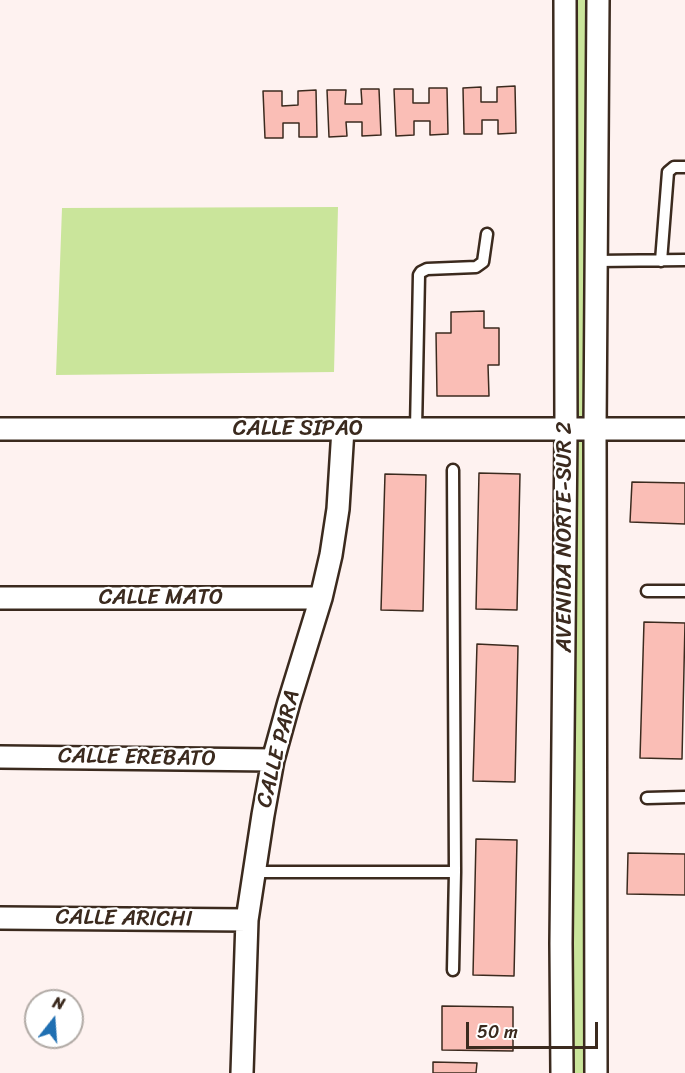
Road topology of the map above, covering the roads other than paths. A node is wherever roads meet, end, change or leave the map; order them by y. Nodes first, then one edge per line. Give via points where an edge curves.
1 (565, 0) edge
2 (598, 0) edge
3 (685, 167) edge
4 (487, 234) dead end
5 (685, 260) edge
6 (596, 261) junction
7 (660, 261) junction
8 (0, 429) edge
9 (343, 429) junction
10 (416, 429) junction
11 (685, 429) edge
12 (566, 430) junction
13 (595, 430) junction
14 (453, 470) dead end
15 (647, 591) dead end
16 (685, 591) edge
17 (0, 598) edge
18 (321, 598) junction
19 (0, 757) edge
20 (273, 760) junction
21 (685, 797) edge
22 (647, 798) dead end
23 (455, 872) junction
24 (254, 873) junction
25 (0, 918) edge
26 (248, 920) junction
27 (453, 970) dead end
28 (242, 1073) edge
29 (562, 1073) edge
30 (596, 1073) edge

1 - 12 street, AVENIDA NORTE-SUR 2
2 - 6 street, AVENIDA NORTE-SUR 2
3 - 7 lane via 674,166 668,172
4 - 10 lane via 480,265 427,269 419,275
5 - 7 lane
6 - 7 lane
6 - 13 street, AVENIDA NORTE-SUR 2
8 - 9 street, CALLE SIPAO
9 - 10 street, CALLE SIPAO
9 - 18 street, CALLE PARA via 338,509
10 - 12 street, CALLE SIPAO
11 - 13 street, CALLE SIPAO
12 - 13 street, CALLE SIPAO
12 - 29 street, AVENIDA NORTE-SUR 2
13 - 30 street, AVENIDA NORTE-SUR 2
14 - 23 lane
15 - 16 lane
17 - 18 street, CALLE MATO
18 - 20 street, CALLE PARA
19 - 20 street, CALLE EREBATO
20 - 24 street, CALLE PARA
21 - 22 lane
23 - 24 lane
23 - 27 lane
24 - 26 street, CALLE PARA
25 - 26 street, CALLE ARICHI
26 - 28 street, CALLE PARA

